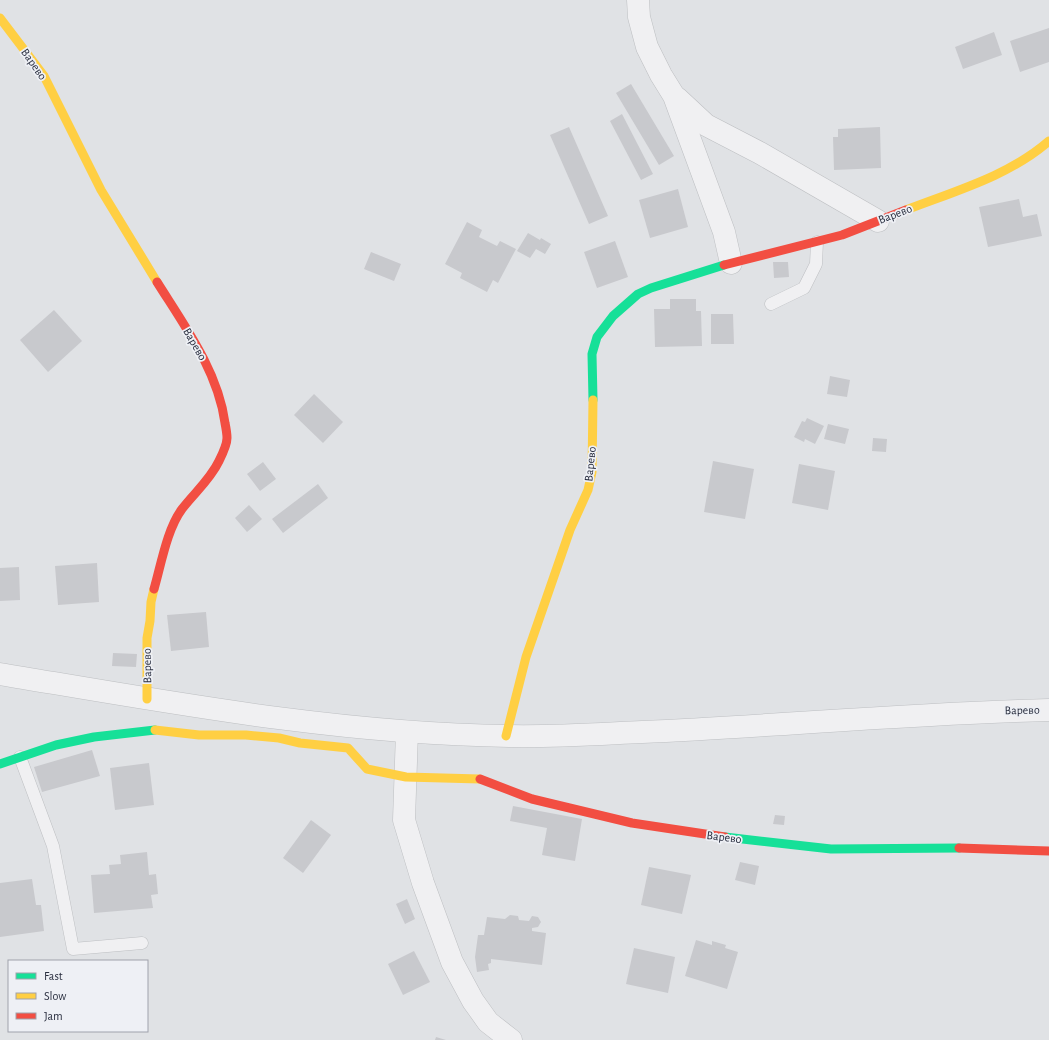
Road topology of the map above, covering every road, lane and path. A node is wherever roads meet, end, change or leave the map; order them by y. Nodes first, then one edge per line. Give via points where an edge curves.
1 (638, 0) edge
2 (0, 18) edge
3 (674, 96) junction
4 (1049, 141) edge
5 (878, 221) junction
6 (817, 242) junction
7 (731, 264) junction
8 (771, 304) dead end
9 (0, 674) edge
10 (147, 699) junction
11 (1049, 710) edge
12 (407, 732) junction
13 (506, 736) junction
14 (20, 757) junction
15 (0, 764) edge
16 (406, 777) junction
17 (1049, 851) edge
18 (142, 943) dead end
19 (511, 1040) edge

1 - 3 street via 639,17 647,47
2 - 10 street, Варево via 44,76 101,190 208,366 223,407 226,440 224,452 211,475 181,510 174,524 151,602 147,638
3 - 5 street via 706,124
3 - 7 street via 724,232
4 - 5 street, Варево via 1016,165 998,174
5 - 6 street, Варево
6 - 7 street, Варево
6 - 8 lane via 816,264 804,288
7 - 13 street, Варево via 638,294 613,316 597,337 592,354 593,444 592,472 588,490 570,530 526,657
9 - 10 street, Варево
10 - 12 street, Варево via 307,722
11 - 13 street, Варево via 712,729
12 - 13 street, Варево
12 - 16 street
14 - 15 street, Варево
14 - 16 street, Варево via 56,745 94,737 152,730 199,735 279,738 348,748 367,770
14 - 18 lane via 53,846 73,949
16 - 17 street, Варево via 479,780 532,799 624,821 722,837 831,848 985,848
16 - 19 street via 404,820 423,883 452,962 473,1001 488,1022

